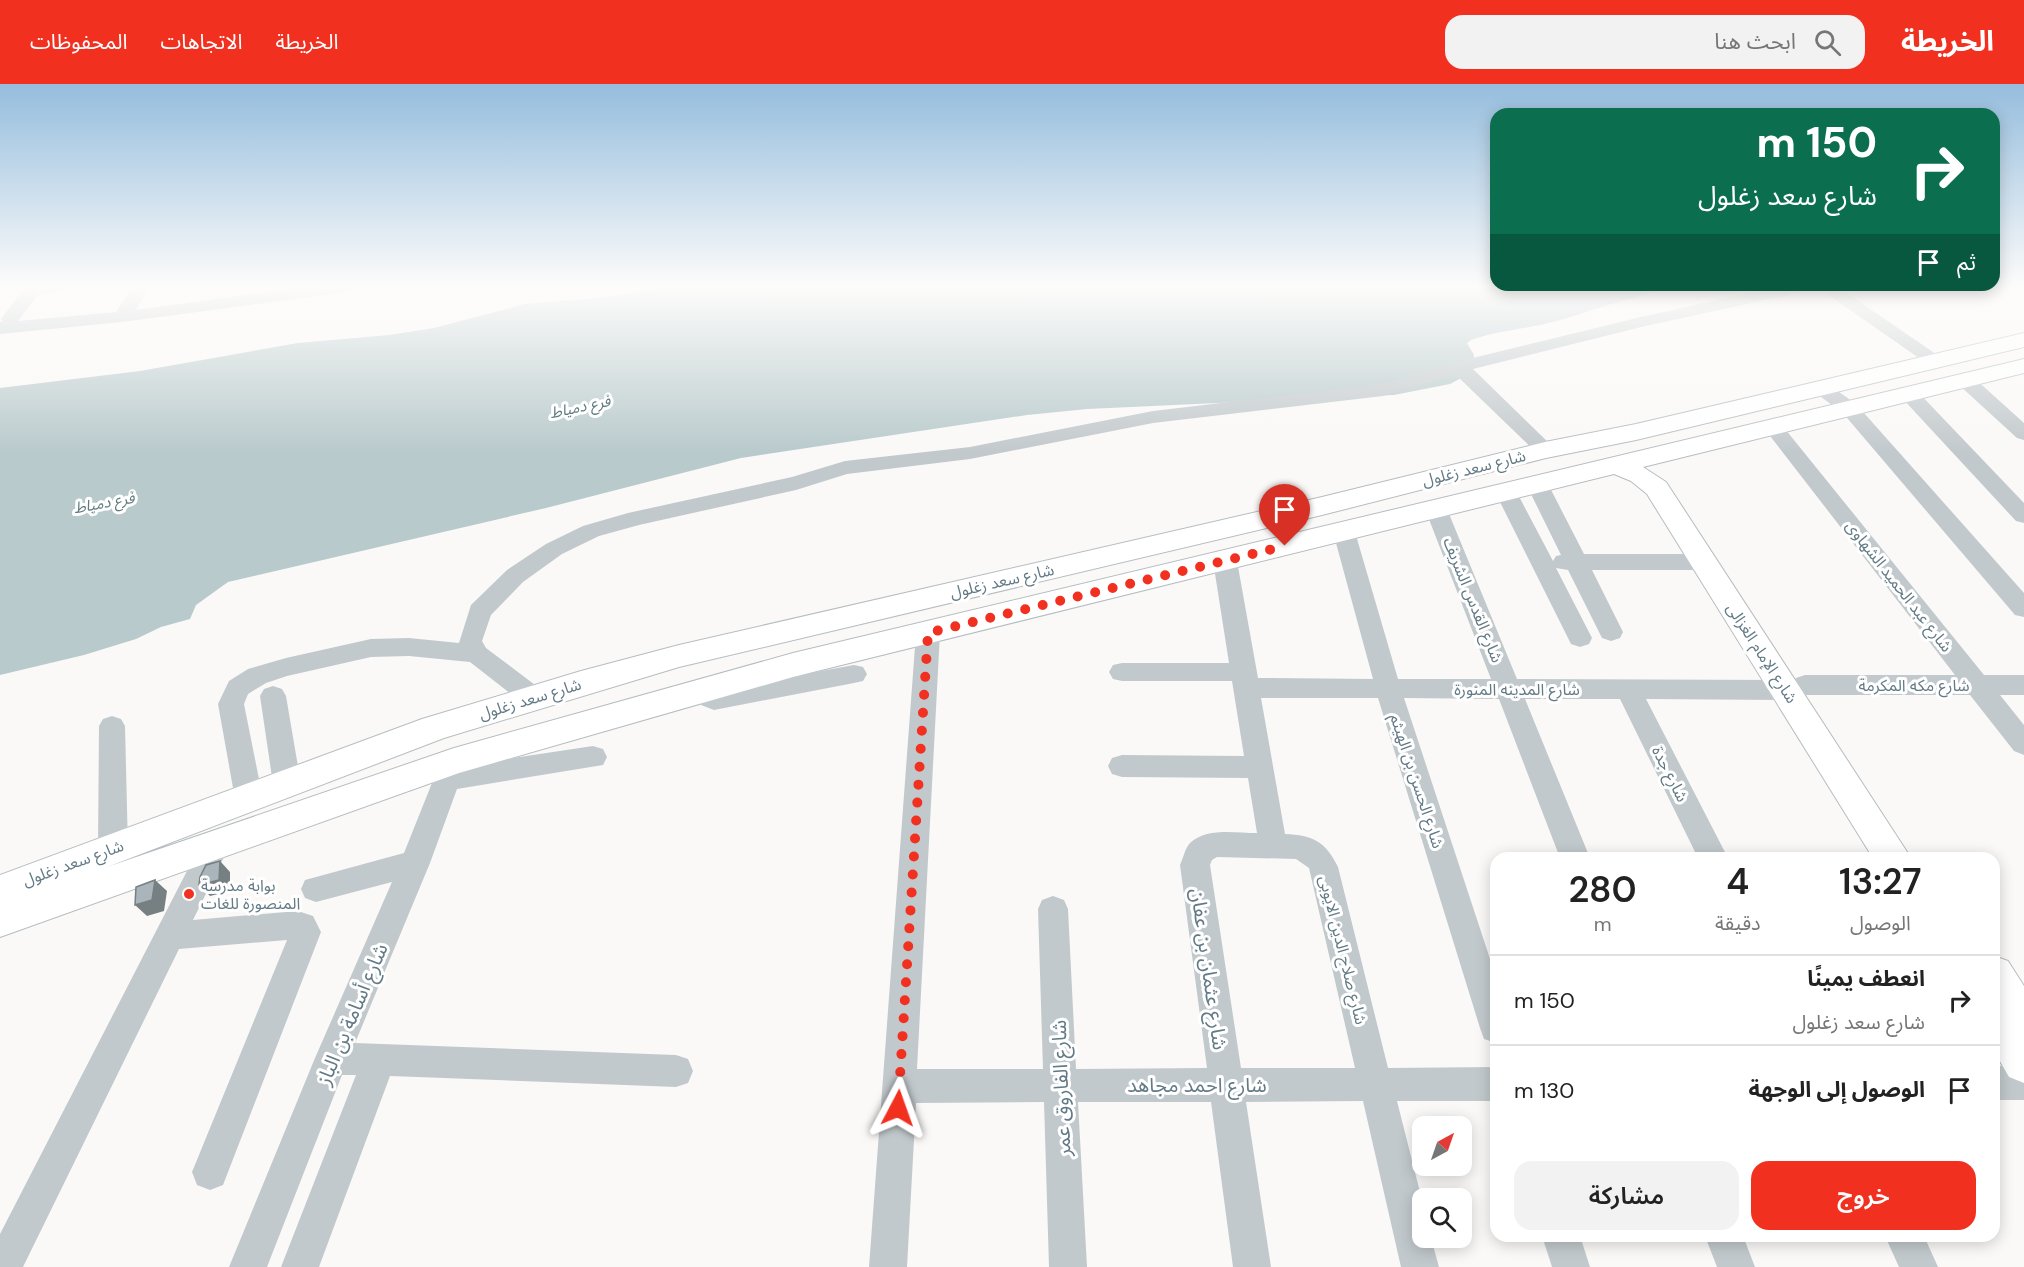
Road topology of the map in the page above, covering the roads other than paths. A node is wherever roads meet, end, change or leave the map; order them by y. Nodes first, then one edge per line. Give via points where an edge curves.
1 (1559, 342) edge
2 (1907, 342) edge
3 (2015, 342) edge
4 (1936, 361) junction
5 (2024, 366) edge
6 (1459, 367) junction
7 (1966, 381) junction
8 (1821, 388) junction
9 (1909, 393) junction
10 (1850, 408) junction
11 (1774, 428) junction
12 (2024, 434) edge
13 (1545, 450) junction
14 (1662, 454) junction
15 (1616, 465) junction
16 (1537, 484) junction
17 (1506, 492) junction
18 (1436, 509) junction
19 (2024, 516) edge
20 (1344, 532) junction
21 (1135, 550) junction
22 (1225, 561) junction
23 (1542, 562) junction
24 (1576, 562) junction
25 (1704, 562) junction
26 (1077, 564) junction
27 (1125, 584) junction
28 (2024, 609) edge
29 (1611, 632) dead end
30 (928, 633) junction
31 (1580, 638) dead end
32 (476, 654) junction
33 (1122, 672) dead end
34 (854, 674) dead end
35 (1246, 680) junction
36 (1978, 685) junction
37 (2024, 685) edge
38 (1796, 687) junction
39 (1388, 688) junction
40 (710, 689) junction
41 (1509, 689) junction
42 (1628, 689) junction
43 (273, 696) dead end
44 (534, 698) junction
45 (112, 726) dead end
46 (2024, 744) edge
47 (593, 757) dead end
48 (1122, 766) dead end
49 (1260, 767) junction
50 (451, 770) junction
51 (287, 784) junction
52 (249, 799) junction
53 (1273, 846) junction
54 (214, 847) junction
55 (113, 849) junction
56 (1573, 852) edge
57 (1710, 852) edge
58 (1890, 852) edge
59 (1914, 852) edge
60 (415, 863) junction
61 (316, 889) dead end
62 (0, 891) edge
63 (1053, 909) dead end
64 (0, 921) edge
65 (170, 936) junction
66 (2000, 983) edge
67 (1490, 1009) edge
68 (2024, 1021) edge
69 (2000, 1025) edge
70 (332, 1058) junction
71 (379, 1060) junction
72 (2024, 1063) edge
73 (676, 1071) dead end
74 (2000, 1083) edge
75 (2024, 1083) edge
76 (1376, 1084) junction
77 (1490, 1084) edge
78 (1060, 1085) junction
79 (1226, 1085) junction
80 (899, 1086) junction
81 (210, 1172) dead end
82 (1563, 1242) edge
83 (1726, 1242) edge
84 (1907, 1242) edge
85 (3, 1267) edge
86 (248, 1267) edge
87 (300, 1267) edge
88 (888, 1267) edge
89 (1068, 1267) edge
90 (1252, 1267) edge
91 (1420, 1267) edge
92 (1571, 1267) edge
93 (1736, 1267) edge
94 (1919, 1267) edge

1 - 6 street
2 - 4 street
3 - 4 main road, شارع سعد زغلول
4 - 8 main road, شارع سعد زغلول
5 - 7 main road, شارع سعد زغلول
6 - 13 street
6 - 32 street via 1383,390 1153,417 970,453 845,468 591,531 554,549 515,576 480,611 470,641
7 - 9 main road, شارع سعد زغلول
7 - 12 street
8 - 10 street
8 - 13 main road, شارع سعد زغلول
9 - 10 main road, شارع سعد زغلول
9 - 19 street
10 - 11 main road, شارع سعد زغلول
10 - 28 street
11 - 14 main road, شارع سعد زغلول
11 - 36 street, شارع عبد الحميد الشهاوى
13 - 21 main road, شارع سعد زغلول
14 - 15 main road, شارع سعد زغلول
14 - 38 main road, شارع الإمام الغزالى via 1674,482
15 - 16 main road, شارع سعد زغلول
15 - 25 main road, شارع الإمام الغزالى via 1658,488
16 - 17 main road, شارع سعد زغلول
16 - 24 street
17 - 18 main road, شارع سعد زغلول
17 - 23 street
18 - 20 main road, شارع سعد زغلول
18 - 41 street, شارع القدس الشريف
20 - 22 main road, شارع سعد زغلول
20 - 39 street, شارع الحسن بن الهيثم
21 - 26 main road, شارع سعد زغلول
21 - 27 main road via 1143,558
22 - 27 main road, شارع سعد زغلول
22 - 35 street
23 - 24 street
23 - 31 street
24 - 25 street
24 - 29 street
25 - 38 main road, شارع الإمام الغزالى
26 - 27 main road via 1074,567 1079,573
26 - 44 main road, شارع سعد زغلول via 679,656
27 - 30 main road, شارع سعد زغلول
30 - 40 main road, شارع سعد زغلول
30 - 80 street
32 - 44 street
32 - 52 street via 409,647 370,648 286,667 257,676 238,688 231,704
33 - 35 street, شارع المدينه المنورة
34 - 40 street via 714,700 710,698
35 - 39 street, شارع المدينه المنورة
35 - 49 street
36 - 37 street, شارع مكه المكرمة
36 - 38 street, شارع مكه المكرمة
36 - 46 street, شارع عبد الحميد الشهاوى
38 - 42 street, شارع المدينه المنورة
38 - 58 main road, شارع الإمام الغزالى
38 - 59 main road, شارع الإمام الغزالى
39 - 41 street, شارع المدينه المنورة
39 - 67 street, شارع الحسن بن الهيثم
40 - 50 main road, شارع سعد زغلول
41 - 42 street, شارع المدينه المنورة
41 - 56 street, شارع القدس الشريف
42 - 57 street, شارع جدة
43 - 51 street
44 - 51 main road, شارع سعد زغلول via 434,728
45 - 55 street
47 - 50 street
48 - 49 street
49 - 53 street
50 - 54 main road, شارع سعد زغلول
50 - 60 street, شارع أسامة بن الباز
51 - 52 main road, شارع سعد زغلول
52 - 55 main road, شارع سعد زغلول
53 - 76 street, شارع صلاح الدين الايوبى via 1307,849 1321,862
53 - 79 street, شارع عثمان بن عفان via 1213,845 1196,858
54 - 64 main road, شارع سعد زغلول
54 - 65 street
55 - 62 main road, شارع سعد زغلول
60 - 61 street
60 - 70 street, شارع أسامة بن الباز
63 - 78 street, شارع الفاروق عمر
65 - 81 street via 298,925 306,932
65 - 85 street
66 - 68 main road
69 - 72 main road
70 - 71 street
70 - 86 street, شارع أسامة بن الباز
71 - 73 street
71 - 87 street
74 - 75 street
76 - 77 street, شارع احمد مجاهد
76 - 79 street, شارع احمد مجاهد
76 - 91 street, شارع صلاح الدين الايوبى
78 - 79 street, شارع احمد مجاهد
78 - 80 street, شارع احمد مجاهد
78 - 89 street, شارع الفاروق عمر
79 - 90 street, شارع عثمان بن عفان
80 - 88 street
82 - 92 street
83 - 93 street
84 - 94 street

